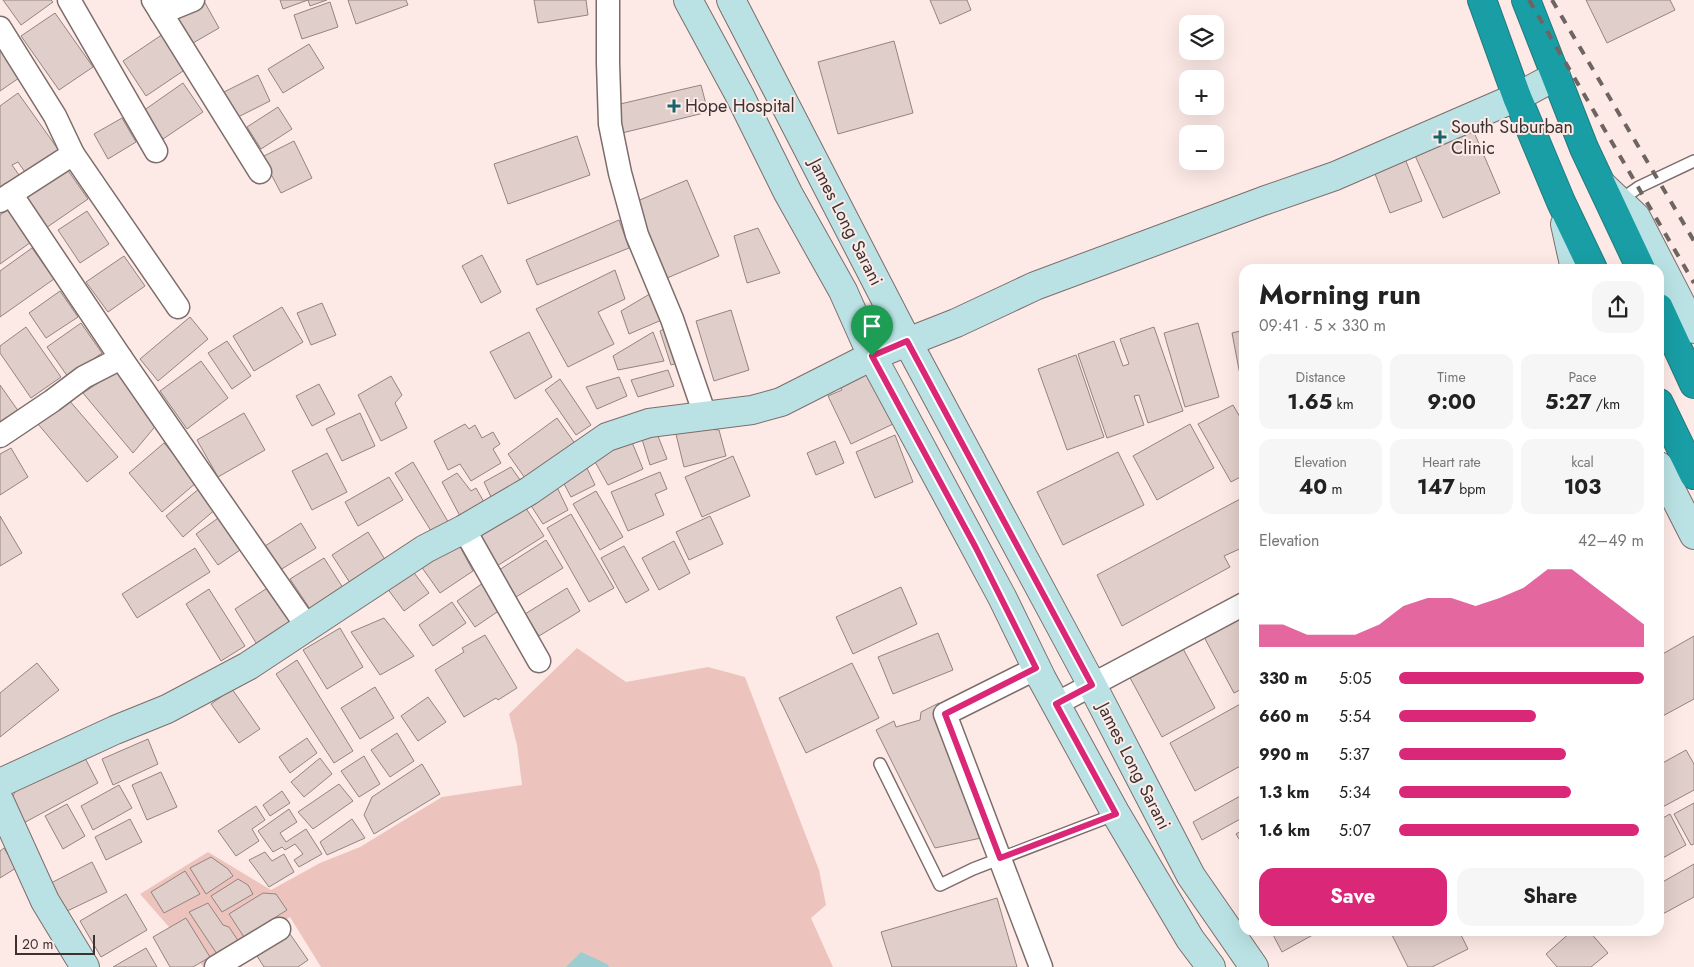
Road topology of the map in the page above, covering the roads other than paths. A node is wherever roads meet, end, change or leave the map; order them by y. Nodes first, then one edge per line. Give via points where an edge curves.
1 (69, 0) edge
2 (192, 0) edge
3 (608, 0) edge
4 (688, 0) edge
5 (731, 0) edge
6 (1482, 0) edge
7 (1526, 0) edge
8 (157, 6) edge
9 (0, 28) edge
10 (1556, 76) junction
11 (1517, 96) junction
12 (156, 151) dead end
13 (73, 154) junction
14 (1694, 161) edge
15 (260, 172) dead end
16 (1610, 193) junction
17 (6, 198) edge
18 (1561, 202) junction
19 (1574, 264) edge
20 (1591, 264) edge
21 (1639, 264) edge
22 (1660, 264) edge
23 (1664, 272) edge
24 (178, 307) dead end
25 (1664, 319) edge
26 (1694, 330) edge
27 (907, 341) junction
28 (872, 356) junction
29 (120, 358) junction
30 (1692, 379) edge
31 (1664, 412) edge
32 (705, 415) junction
33 (0, 436) edge
34 (1694, 475) edge
35 (1664, 476) edge
36 (464, 528) junction
37 (1694, 535) edge
38 (1239, 607) edge
39 (308, 628) junction
40 (539, 660) dead end
41 (1036, 668) junction
42 (1092, 685) junction
43 (1056, 704) junction
44 (880, 764) dead end
45 (0, 783) edge
46 (0, 802) edge
47 (1116, 814) junction
48 (1000, 858) junction
49 (279, 929) dead end
50 (85, 967) edge
51 (216, 967) edge
52 (1041, 967) edge
53 (1211, 967) edge
54 (1254, 967) edge

1 - 12 street
2 - 8 street
3 - 32 street via 610,124 620,173 637,235 672,319
4 - 28 main road via 788,194 843,291
5 - 27 main road, James Long Sarani
6 - 11 highway
7 - 10 highway
8 - 15 street
9 - 13 street via 55,116
10 - 11 main road
10 - 16 highway via 1584,148
11 - 18 highway
11 - 27 main road via 1335,176 1035,286 956,323
13 - 17 street
13 - 24 street
14 - 16 lane via 1639,187
16 - 21 highway
16 - 22 main road via 1636,217
17 - 29 street
18 - 19 main road
18 - 20 highway
23 - 26 main road
25 - 30 highway
27 - 28 main road
27 - 42 main road, James Long Sarani
28 - 32 main road via 781,402 752,410
28 - 41 main road via 964,523
29 - 33 street via 84,377
29 - 39 street
31 - 34 highway
32 - 36 main road via 649,423 607,437 528,491
35 - 37 main road
36 - 39 main road via 424,549
36 - 40 street
38 - 42 street
39 - 45 main road via 248,666 167,709
41 - 43 main road
41 - 48 street via 945,714
42 - 43 street
42 - 54 main road, James Long Sarani via 1191,876
43 - 47 main road
44 - 48 lane via 940,884
46 - 50 main road via 45,901
47 - 48 lane
47 - 53 main road via 1190,939
48 - 52 street
49 - 51 street

